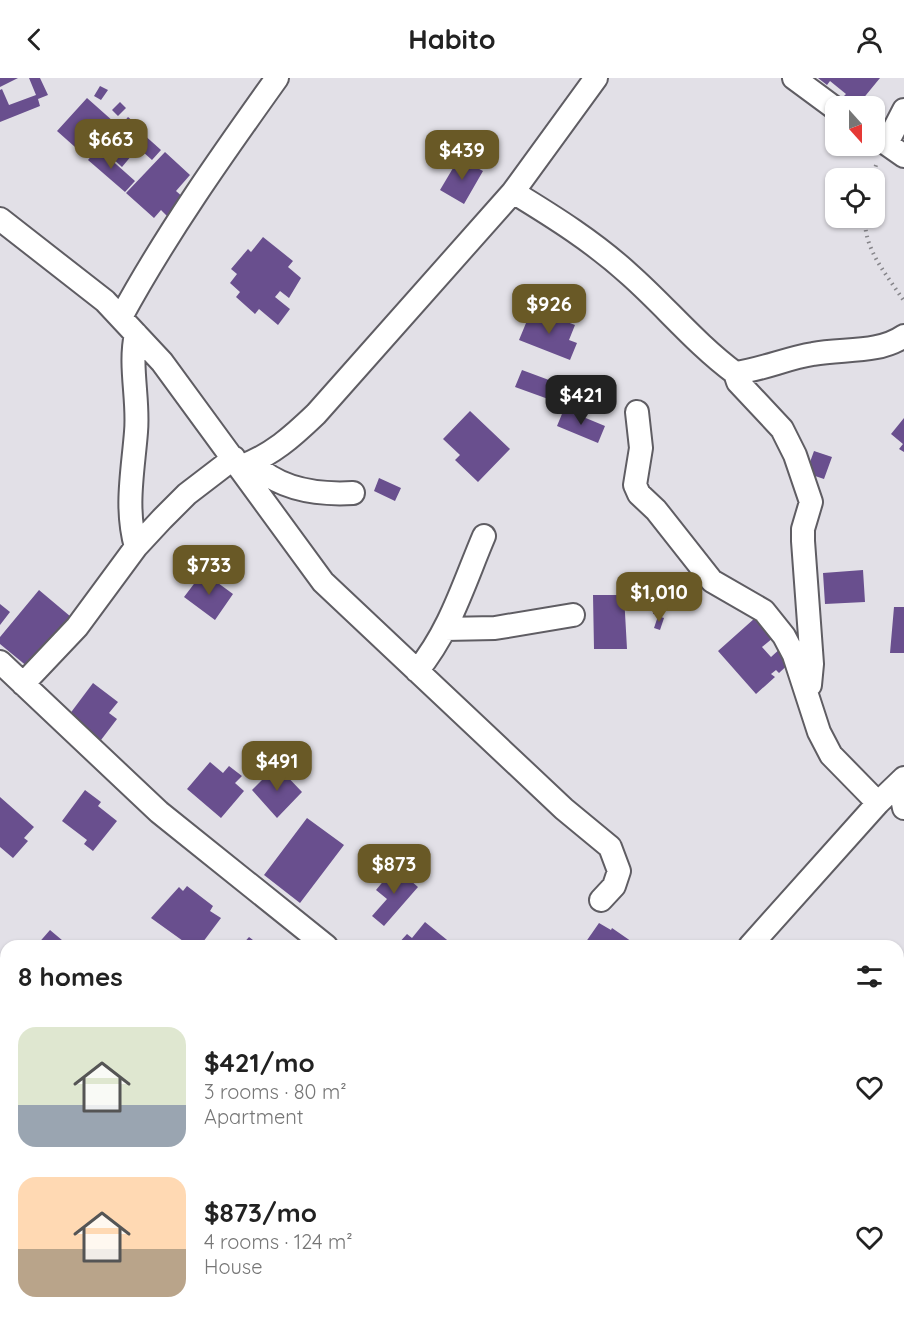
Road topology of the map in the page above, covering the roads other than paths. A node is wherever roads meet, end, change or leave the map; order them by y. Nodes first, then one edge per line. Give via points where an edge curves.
1 (277, 78) edge
2 (596, 78) edge
3 (794, 78) edge
4 (825, 101) edge
5 (904, 110) edge
6 (888, 145) edge
7 (513, 192) junction
8 (0, 219) edge
9 (121, 318) junction
10 (136, 334) junction
11 (904, 336) edge
12 (735, 373) junction
13 (637, 411) dead end
14 (243, 463) junction
15 (353, 493) dead end
16 (484, 536) dead end
17 (136, 547) junction
18 (573, 615) dead end
19 (445, 629) junction
20 (0, 662) edge
21 (417, 672) junction
22 (23, 684) junction
23 (806, 696) junction
24 (902, 780) edge
25 (878, 803) junction
26 (904, 808) edge
27 (601, 900) dead end
28 (319, 940) edge
29 (755, 940) edge

1 - 9 street via 141,279
2 - 7 street
3 - 4 street
5 - 6 street
7 - 12 street via 577,231
7 - 14 street via 316,414 266,458
8 - 9 street via 105,301
9 - 10 street
10 - 14 street
10 - 17 street via 136,431 129,519
11 - 12 street via 878,348 813,354
12 - 23 street via 747,392 782,429 811,502 803,534 812,664
13 - 23 street via 641,448 635,485 639,494 712,581 764,611 794,656
14 - 15 street via 285,485 333,494
14 - 17 street via 187,494
14 - 21 street via 323,582
16 - 19 street
17 - 22 street via 77,627
18 - 19 street via 484,629
19 - 21 street
20 - 22 street
21 - 27 street via 610,847 619,871 614,886
22 - 28 street via 159,812
23 - 25 street via 831,755
24 - 25 street
24 - 26 street
25 - 29 street

